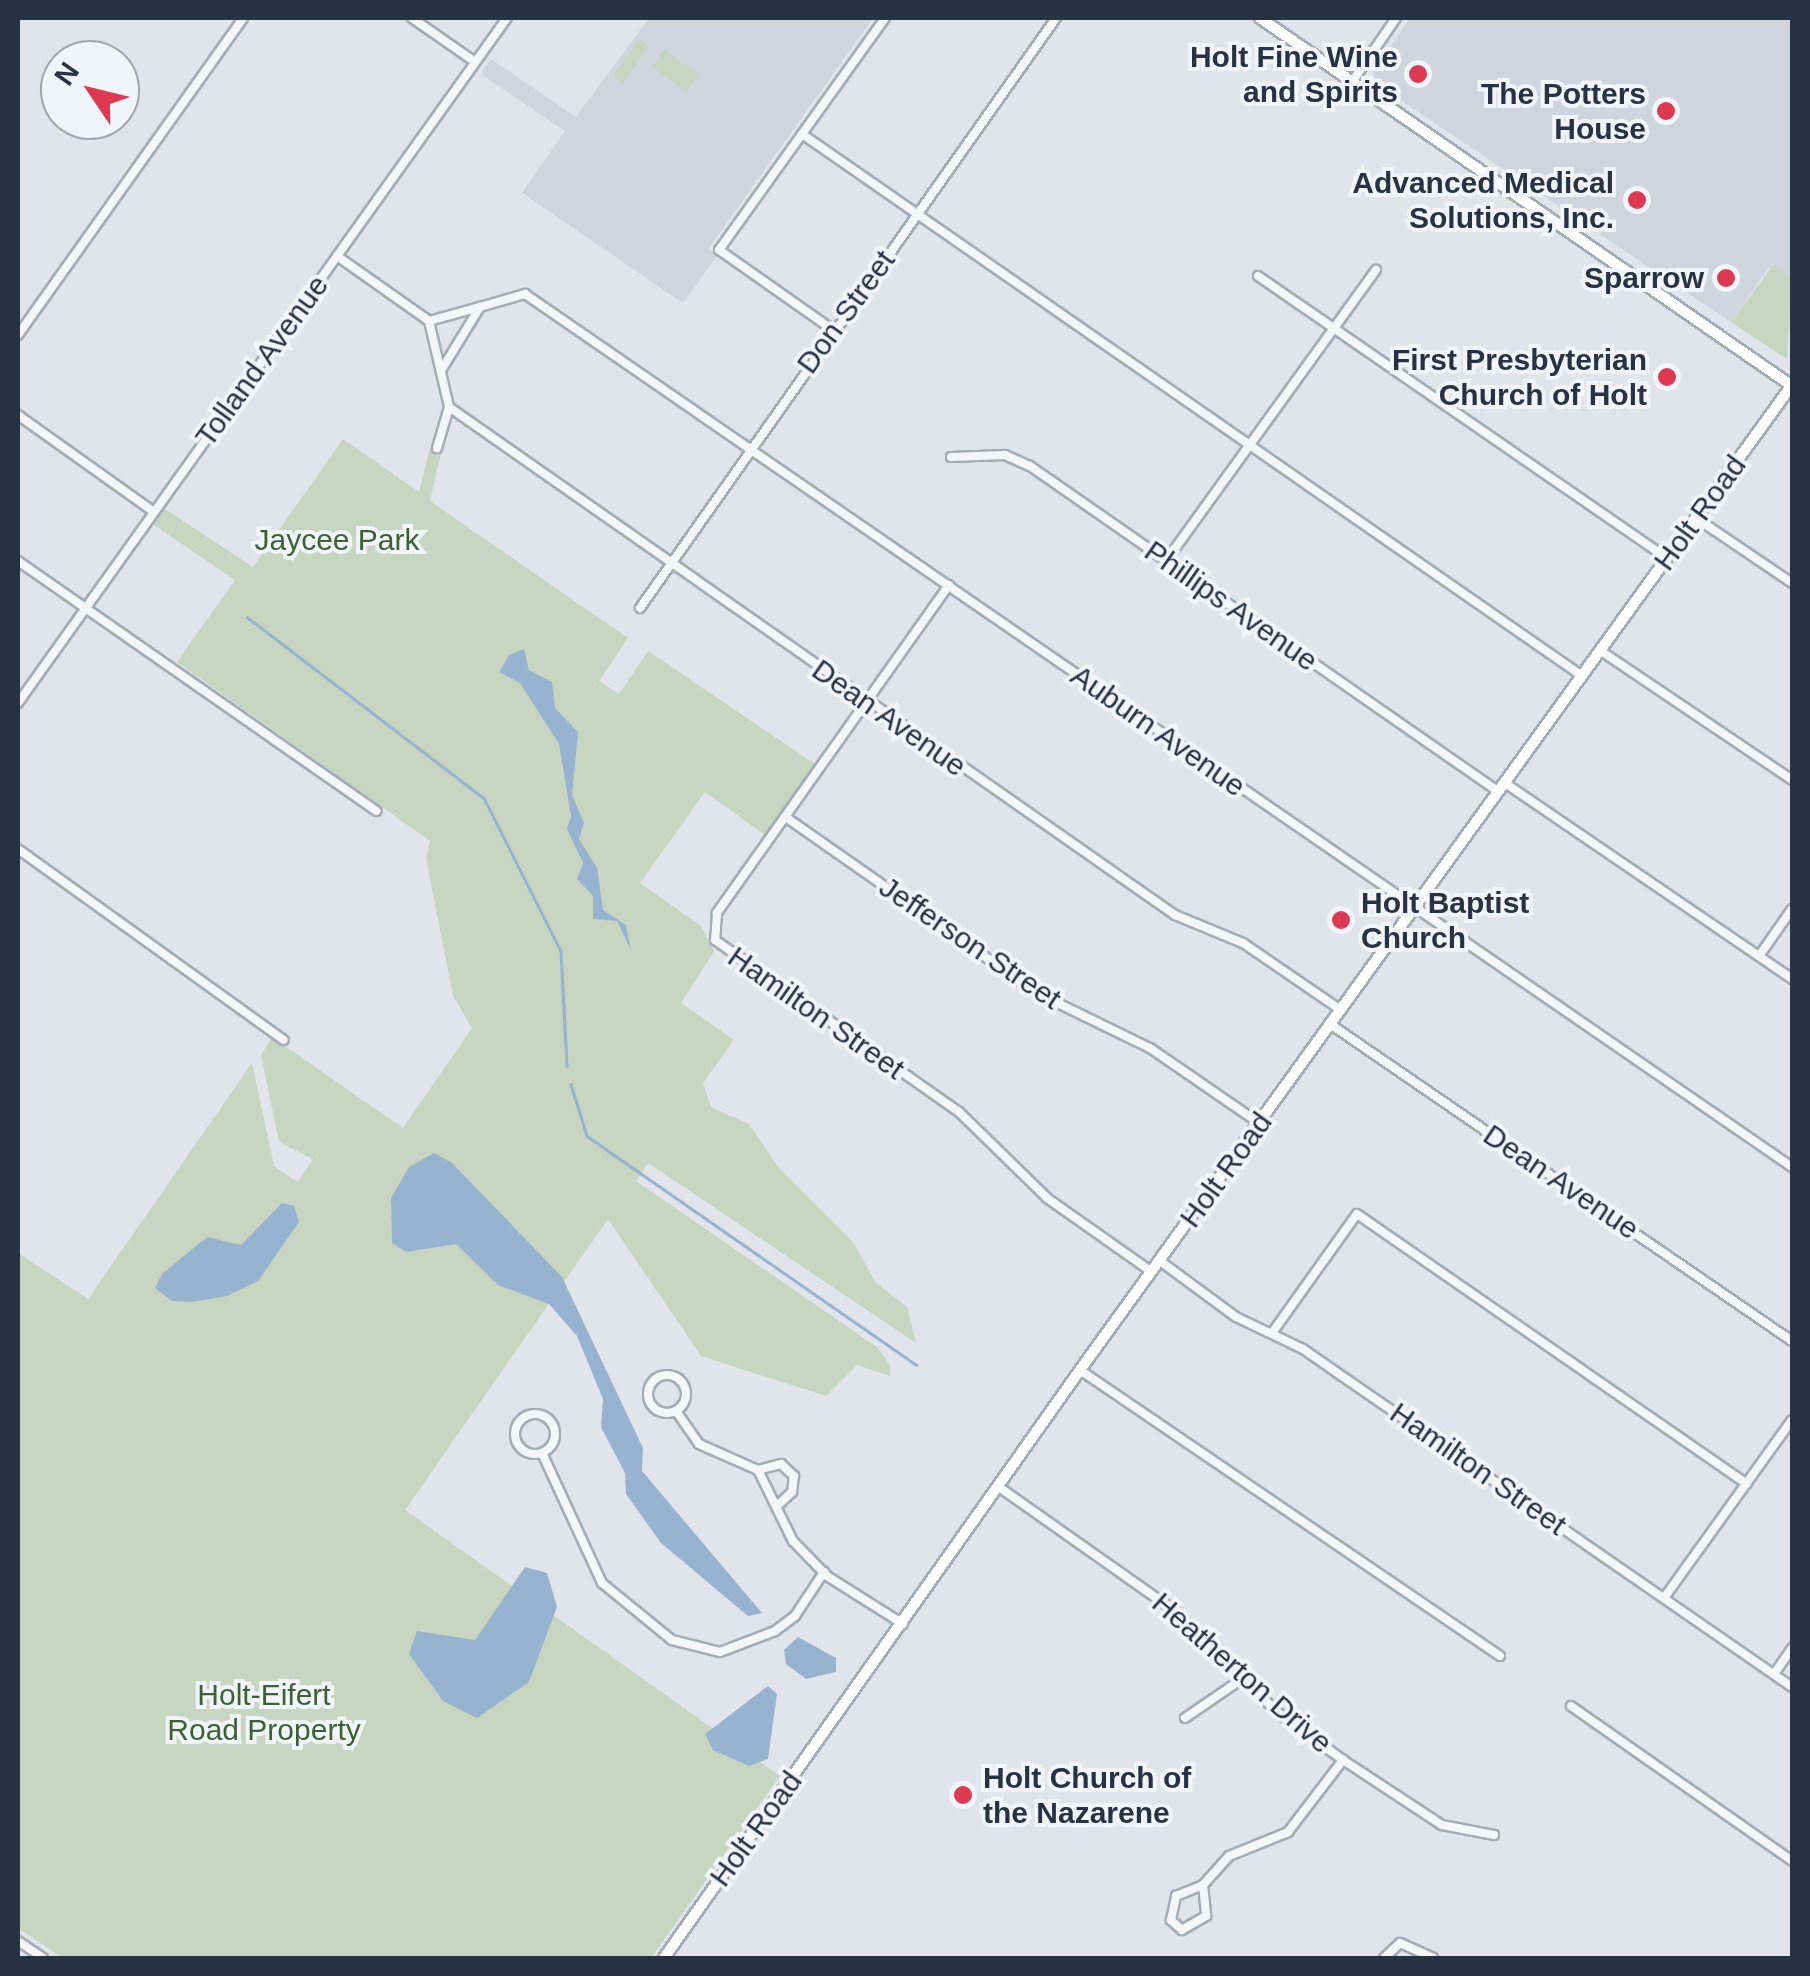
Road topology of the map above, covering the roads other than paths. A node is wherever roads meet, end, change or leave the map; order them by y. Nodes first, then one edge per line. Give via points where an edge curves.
1 (243, 18) edge
2 (412, 18) edge
3 (507, 18) edge
4 (885, 18) edge
5 (1056, 18) edge
6 (1260, 18) edge
7 (1396, 18) edge
8 (474, 62) junction
9 (1352, 82) junction
10 (802, 134) junction
11 (918, 212) junction
12 (337, 256) junction
13 (1376, 270) dead end
14 (1258, 276) dead end
15 (480, 307) junction
16 (429, 321) junction
17 (1334, 329) junction
18 (833, 330) junction
19 (18, 335) edge
20 (442, 369) junction
21 (1792, 385) edge
22 (448, 407) junction
23 (18, 415) edge
24 (1250, 443) junction
25 (750, 445) junction
26 (437, 448) dead end
27 (951, 457) dead end
28 (154, 512) junction
29 (1696, 518) junction
30 (1667, 558) junction
31 (18, 561) edge
32 (1166, 561) junction
33 (670, 566) junction
34 (1792, 584) edge
35 (949, 585) junction
36 (85, 608) junction
37 (640, 608) dead end
38 (1601, 651) junction
39 (1582, 676) junction
40 (18, 703) edge
41 (866, 703) junction
42 (1792, 780) edge
43 (1502, 788) junction
44 (376, 811) dead end
45 (787, 818) junction
46 (18, 849) edge
47 (1414, 908) junction
48 (1792, 910) edge
49 (1760, 956) junction
50 (1792, 978) edge
51 (1340, 1010) junction
52 (1330, 1024) junction
53 (284, 1040) dead end
54 (1259, 1123) junction
55 (1792, 1167) edge
56 (1160, 1261) junction
57 (1152, 1272) junction
58 (1272, 1333) junction
59 (1792, 1340) edge
60 (1080, 1370) junction
61 (676, 1411) junction
62 (1792, 1420) edge
63 (542, 1453) junction
64 (758, 1470) junction
65 (1747, 1484) junction
66 (999, 1487) junction
67 (780, 1504) junction
68 (824, 1572) junction
69 (1664, 1598) junction
70 (903, 1624) junction
71 (1792, 1648) edge
72 (1500, 1656) dead end
73 (1774, 1674) junction
74 (1242, 1679) junction
75 (1792, 1687) edge
76 (1571, 1706) dead end
77 (1185, 1718) dead end
78 (1343, 1760) junction
79 (1494, 1835) dead end
80 (1792, 1861) edge
81 (1203, 1885) junction
82 (18, 1940) edge
83 (44, 1958) edge
84 (664, 1958) edge
85 (1384, 1958) edge
86 (1433, 1958) edge

1 - 19 street
2 - 8 street
3 - 8 street, Tolland Avenue
4 - 10 street
5 - 11 street, Don Street
6 - 9 main road
7 - 9 street
8 - 12 street, Tolland Avenue
9 - 21 main road
10 - 11 street
10 - 18 street via 719,250
11 - 18 street, Don Street
11 - 24 street
12 - 16 street
12 - 28 street, Tolland Avenue
13 - 17 street
14 - 17 street
15 - 16 street
15 - 20 street
15 - 25 street, Auburn Avenue via 524,294
16 - 20 street
17 - 24 street
17 - 30 street
18 - 25 street, Don Street
20 - 22 street
21 - 29 main road, Holt Road
22 - 26 street
22 - 33 street, Dean Avenue
23 - 28 street
24 - 32 street
24 - 39 street
25 - 33 street, Don Street
25 - 35 street, Auburn Avenue
27 - 32 street, Phillips Avenue via 1018,460
28 - 36 street, Tolland Avenue
29 - 30 main road, Holt Road
29 - 34 street
30 - 38 main road, Holt Road
31 - 36 street
32 - 43 street, Phillips Avenue
33 - 37 street, Don Street
33 - 41 street, Dean Avenue
35 - 41 street
35 - 47 street, Auburn Avenue
36 - 40 street, Tolland Avenue
36 - 44 street
38 - 39 main road, Holt Road
38 - 42 street
39 - 43 main road, Holt Road
41 - 45 street
41 - 51 street, Dean Avenue via 1175,915 1242,943
43 - 47 main road, Holt Road
43 - 49 street, Phillips Avenue
45 - 54 street, Jefferson Street via 1038,993 1150,1048
45 - 57 street, Hamilton Street via 717,913 715,940 959,1112 1047,1198
46 - 53 street
47 - 51 main road, Holt Road
47 - 55 street, Auburn Avenue
48 - 49 street
49 - 50 street, Phillips Avenue
51 - 52 main road, Holt Road
52 - 54 main road, Holt Road
52 - 59 street, Dean Avenue
54 - 56 main road, Holt Road
56 - 57 main road, Holt Road
56 - 58 street, Hamilton Street via 1236,1317
57 - 60 main road, Holt Road
58 - 65 street via 1357,1214
58 - 69 street, Hamilton Street
60 - 66 main road, Holt Road
60 - 72 street
61 - 61 street via 658,1412 650,1403 648,1390 660,1376 683,1383 686,1395
61 - 64 street via 699,1444
62 - 65 street
63 - 63 street via 530,1454 517,1443 517,1426 531,1414 548,1418 555,1430
63 - 68 street via 602,1583 672,1640 720,1652 775,1631 795,1616
64 - 67 street
64 - 67 street via 774,1463 794,1476 792,1492
65 - 69 street
66 - 70 main road, Holt Road
66 - 74 street, Heatherton Drive via 1176,1612
67 - 68 street via 793,1541
68 - 70 street
69 - 73 street, Hamilton Street
70 - 84 main road, Holt Road
71 - 73 street
73 - 75 street, Hamilton Street
74 - 77 street
74 - 78 street, Heatherton Drive
76 - 80 street
78 - 79 street, Heatherton Drive via 1442,1825
78 - 81 street via 1288,1832 1229,1856
81 - 81 street via 1169,1906 1172,1923 1182,1930 1206,1916
82 - 83 street
85 - 86 street via 1400,1944

